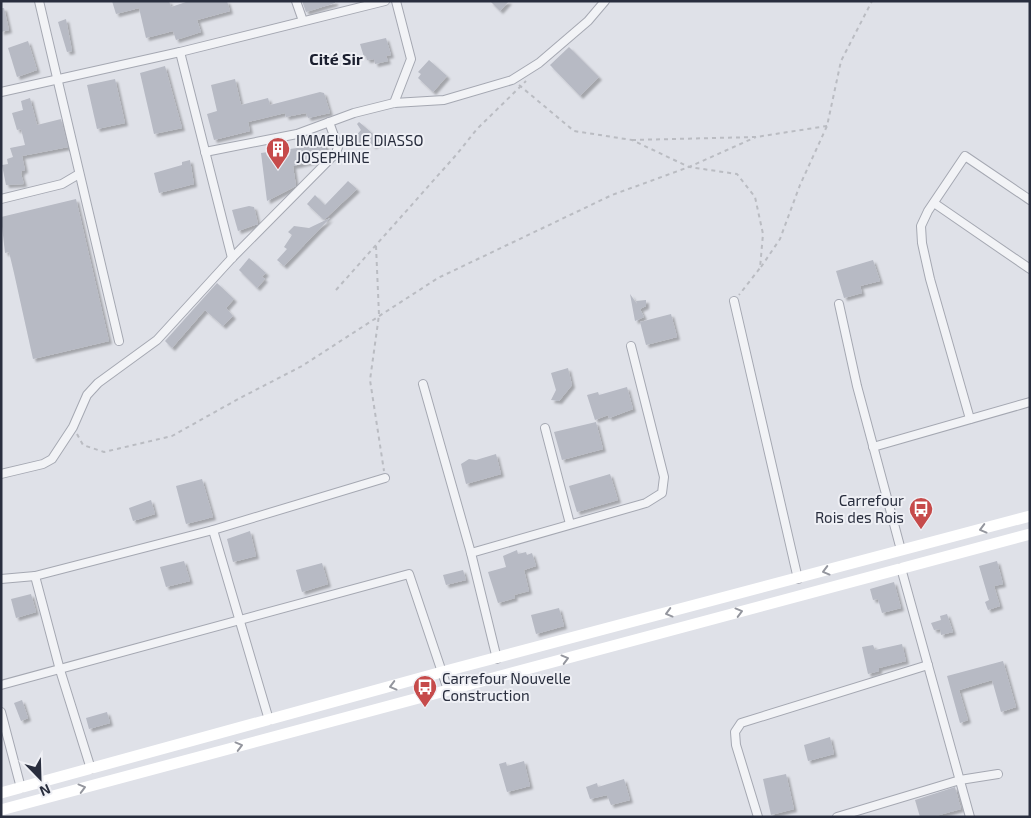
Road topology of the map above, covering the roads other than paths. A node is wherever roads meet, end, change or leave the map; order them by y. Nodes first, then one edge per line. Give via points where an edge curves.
1 (39, 1) edge
2 (296, 1) edge
3 (385, 1) edge
4 (396, 1) edge
5 (606, 1) edge
6 (303, 21) junction
7 (180, 52) junction
8 (57, 80) junction
9 (1, 92) edge
10 (394, 103) junction
11 (329, 122) junction
12 (205, 152) junction
13 (79, 174) junction
14 (1, 199) edge
15 (1030, 200) edge
16 (934, 203) junction
17 (232, 258) junction
18 (1030, 269) edge
19 (734, 301) road end
20 (839, 304) dead end
21 (118, 341) dead end
22 (631, 346) dead end
23 (423, 384) dead end
24 (1030, 402) edge
25 (970, 419) junction
26 (545, 428) dead end
27 (873, 447) junction
28 (1, 474) edge
29 (385, 478) road end
30 (1030, 516) edge
31 (570, 524) junction
32 (213, 530) junction
33 (1030, 534) edge
34 (901, 550) junction
35 (471, 553) junction
36 (901, 568) junction
37 (35, 576) junction
38 (798, 578) junction
39 (1, 579) edge
40 (238, 620) junction
41 (497, 659) junction
42 (928, 664) junction
43 (60, 670) junction
44 (442, 672) junction
45 (1, 684) edge
46 (448, 690) junction
47 (1, 712) edge
48 (269, 720) junction
49 (90, 769) junction
50 (998, 774) dead end
51 (960, 780) junction
52 (21, 788) junction
53 (1, 793) edge
54 (869, 808) junction
55 (1, 810) edge
56 (758, 817) edge
57 (837, 817) edge
58 (871, 817) edge
59 (970, 817) edge

1 - 8 street
2 - 6 street
3 - 6 street
4 - 10 street via 411,59
5 - 10 street via 539,63 512,80 444,100
6 - 7 street
7 - 8 street
7 - 12 street
8 - 9 street
8 - 13 street
10 - 11 street
11 - 12 street via 297,134
11 - 17 street via 338,147 336,153
12 - 17 street
13 - 14 street via 62,184
13 - 21 street
15 - 16 street via 965,156
16 - 18 street
16 - 25 street via 922,226 922,243
17 - 28 street via 157,340 87,395 73,427 52,460
19 - 38 street
20 - 27 street
22 - 31 street via 664,477 662,493 646,503
23 - 35 street
24 - 25 street
25 - 27 street
26 - 31 street
27 - 34 street
29 - 32 street
30 -> 34 main road
31 - 35 street
32 - 37 street
32 - 40 street
33 - 36 main road
34 -> 38 main road
35 - 41 street
36 - 42 street
46 -> 36 main road
37 - 39 street
37 - 43 street
38 -> 41 main road
40 - 43 street
40 - 44 street via 409,574
40 - 48 street
41 - 44 main road
42 - 51 street
42 - 56 street via 741,723 735,732 736,745
43 - 45 street
43 - 49 street
44 - 46 street
44 -> 48 main road
55 -> 46 main road
47 - 52 street
48 - 49 main road
49 - 52 main road
50 - 51 street
51 - 54 street
51 - 59 street
52 - 53 main road
54 - 57 street
54 - 58 street

